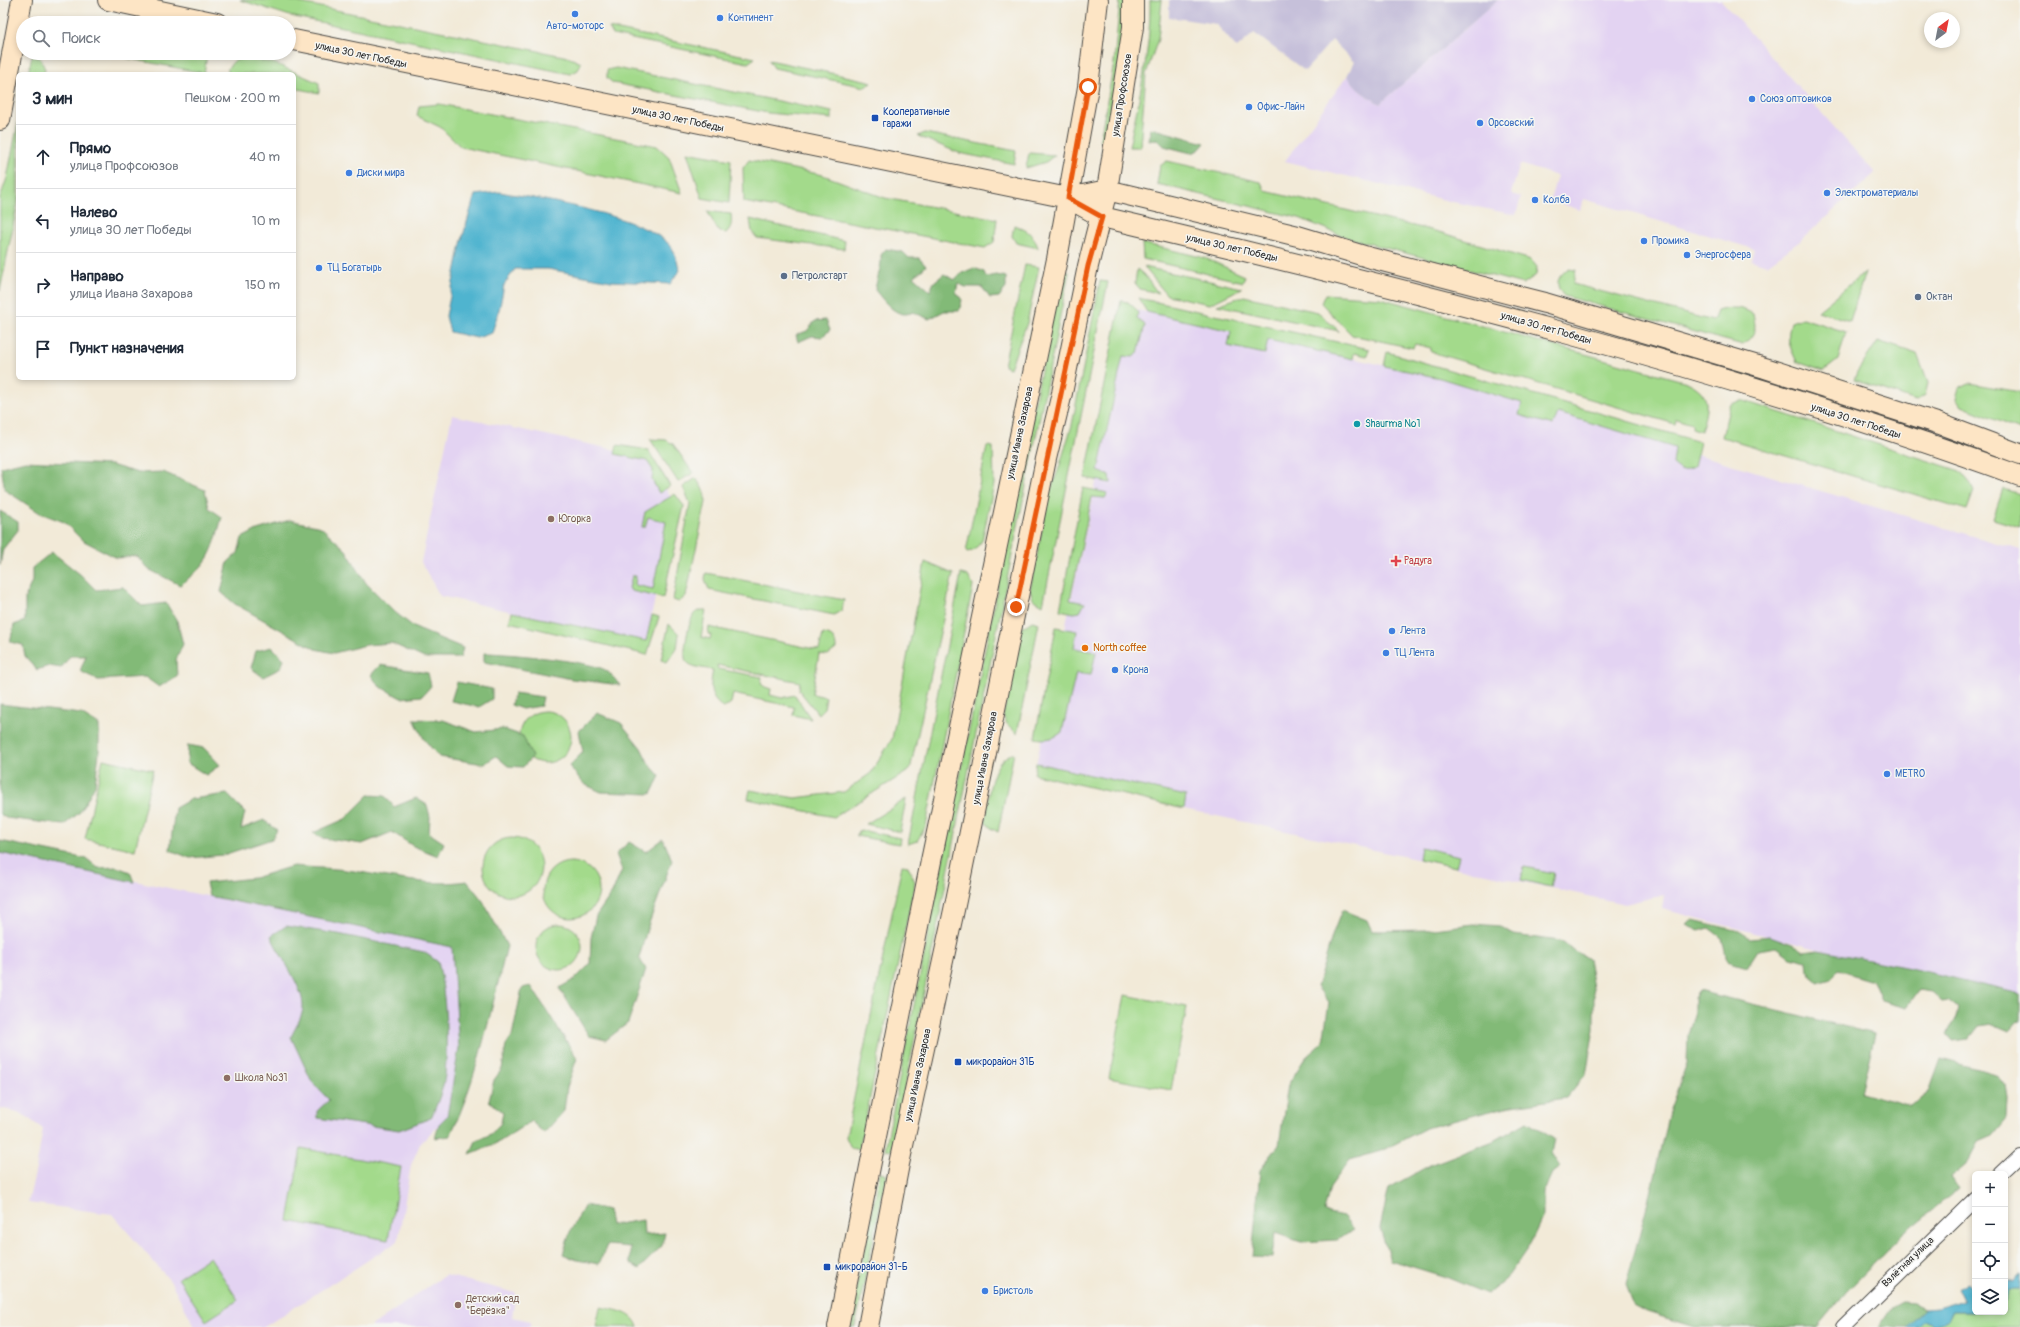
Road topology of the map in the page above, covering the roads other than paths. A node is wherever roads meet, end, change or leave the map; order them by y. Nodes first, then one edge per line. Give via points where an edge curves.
1 (22, 0) edge
2 (108, 0) edge
3 (1098, 0) edge
4 (1133, 0) edge
5 (19, 16) edge
6 (184, 16) edge
7 (16, 33) edge
8 (296, 40) edge
9 (0, 120) edge
10 (1107, 190) junction
11 (1068, 198) junction
12 (1102, 217) junction
13 (2020, 454) edge
14 (2020, 476) edge
15 (2020, 1155) edge
16 (2003, 1171) edge
17 (1972, 1201) edge
18 (838, 1327) edge
19 (868, 1327) edge
20 (1843, 1327) edge

1 - 5 main road
2 - 6 main road
3 - 11 main road via 1088,87
4 - 10 main road, улица Профсоюзов via 1133,27
7 - 9 main road
8 - 11 main road, улица 30 лет Победы
10 - 11 main road, улица 30 лет Победы
10 - 12 main road, улица Ивана Захарова
10 - 13 main road, улица 30 лет Победы via 1298,236 1371,258 1545,303 1837,390
11 - 12 main road, улица 30 лет Победы
11 - 18 main road, улица Ивана Захарова via 931,860
12 - 14 main road, улица 30 лет Победы via 1368,280 1538,325 1734,381 1882,428
12 - 19 main road, улица Ивана Захарова via 1088,266 1046,459 956,903 899,1164
15 - 16 street
17 - 20 street, Взлётная улица

